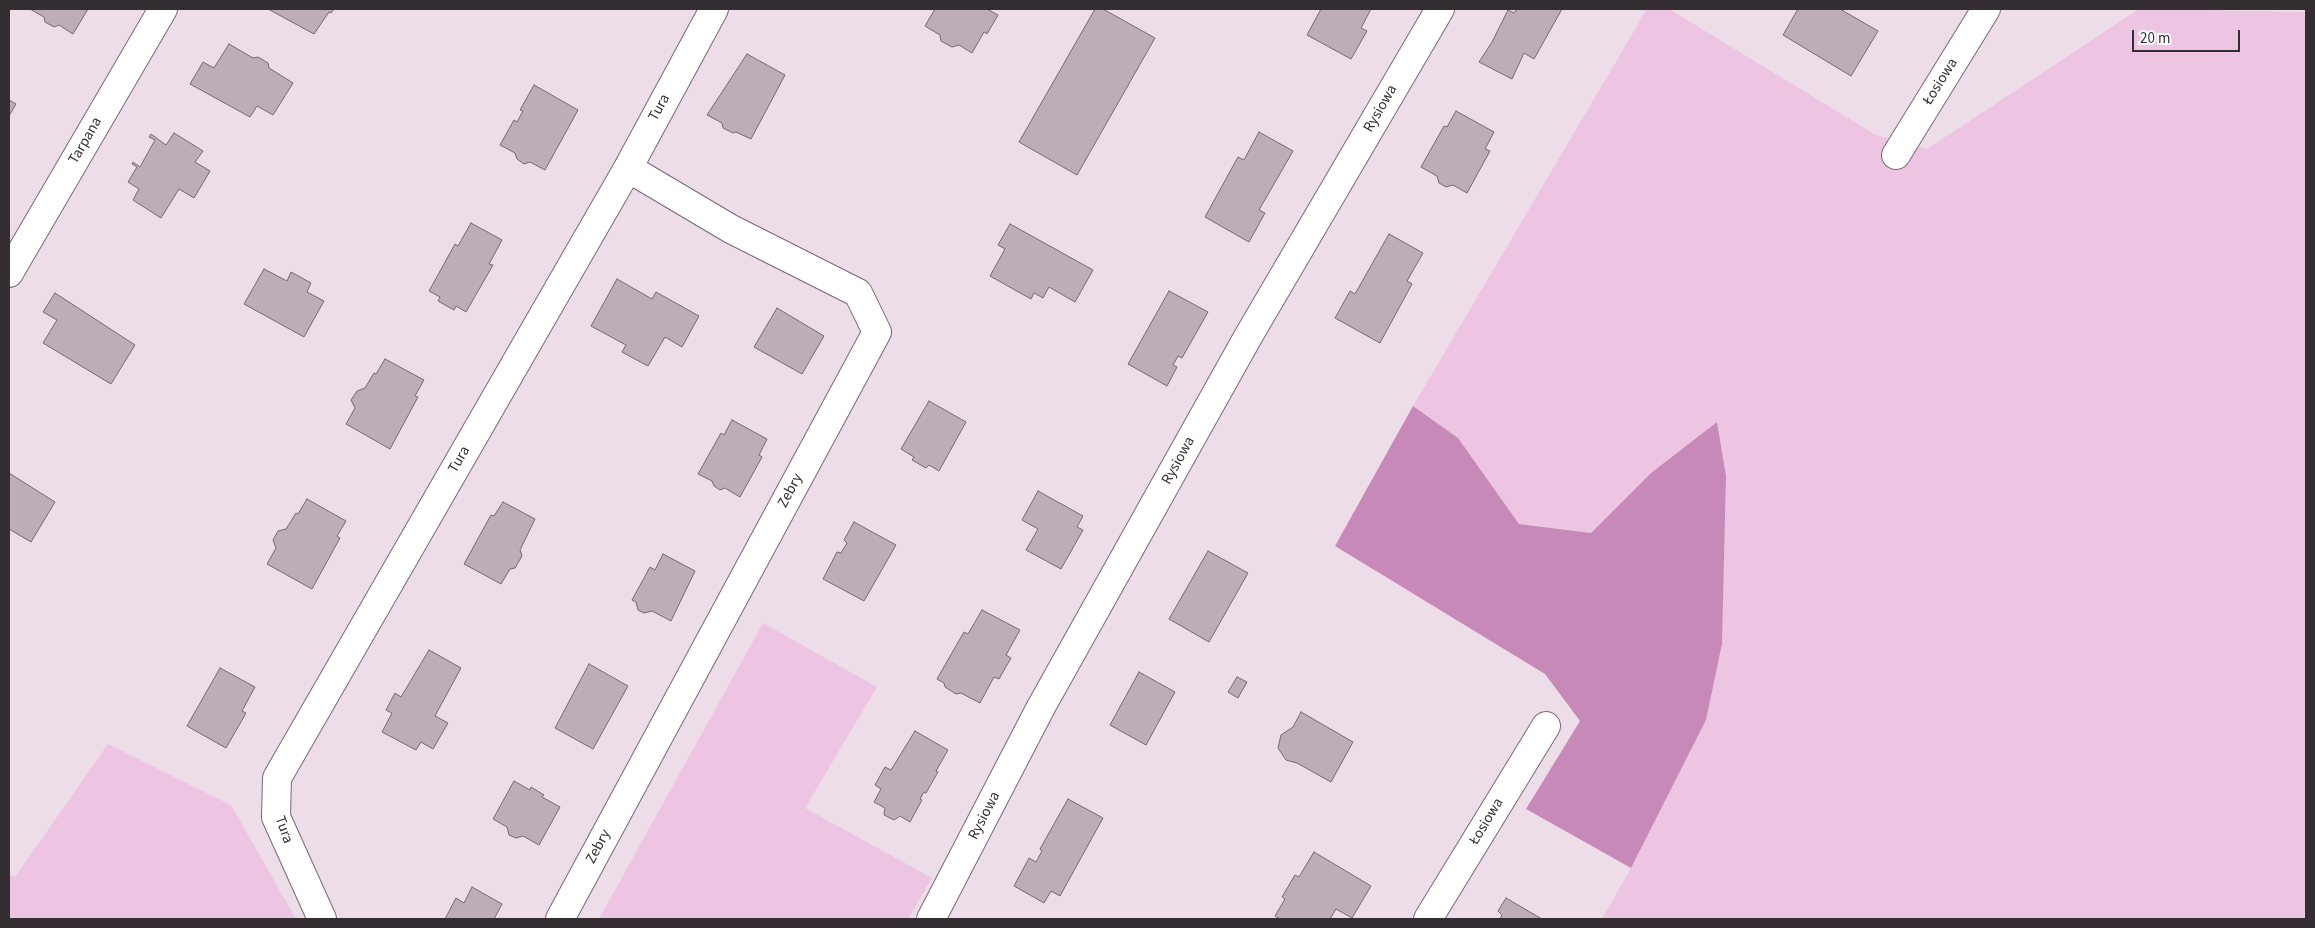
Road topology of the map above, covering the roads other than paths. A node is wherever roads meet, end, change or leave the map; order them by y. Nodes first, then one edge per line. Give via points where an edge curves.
1 (164, 9) edge
2 (714, 9) edge
3 (1440, 9) edge
4 (1986, 9) edge
5 (1896, 155) dead end
6 (628, 168) junction
7 (9, 273) edge
8 (1546, 726) dead end
9 (322, 919) edge
10 (560, 919) edge
11 (931, 919) edge
12 (1428, 919) edge

1 - 7 street, Tarpana
2 - 6 street, Tura
3 - 11 street, Rysiowa via 1250,335 1050,690
4 - 5 street, Łosiowa
6 - 9 street, Tura via 278,778 276,817
6 - 10 street, Zebry via 731,229 858,293 877,332
8 - 12 street, Łosiowa

